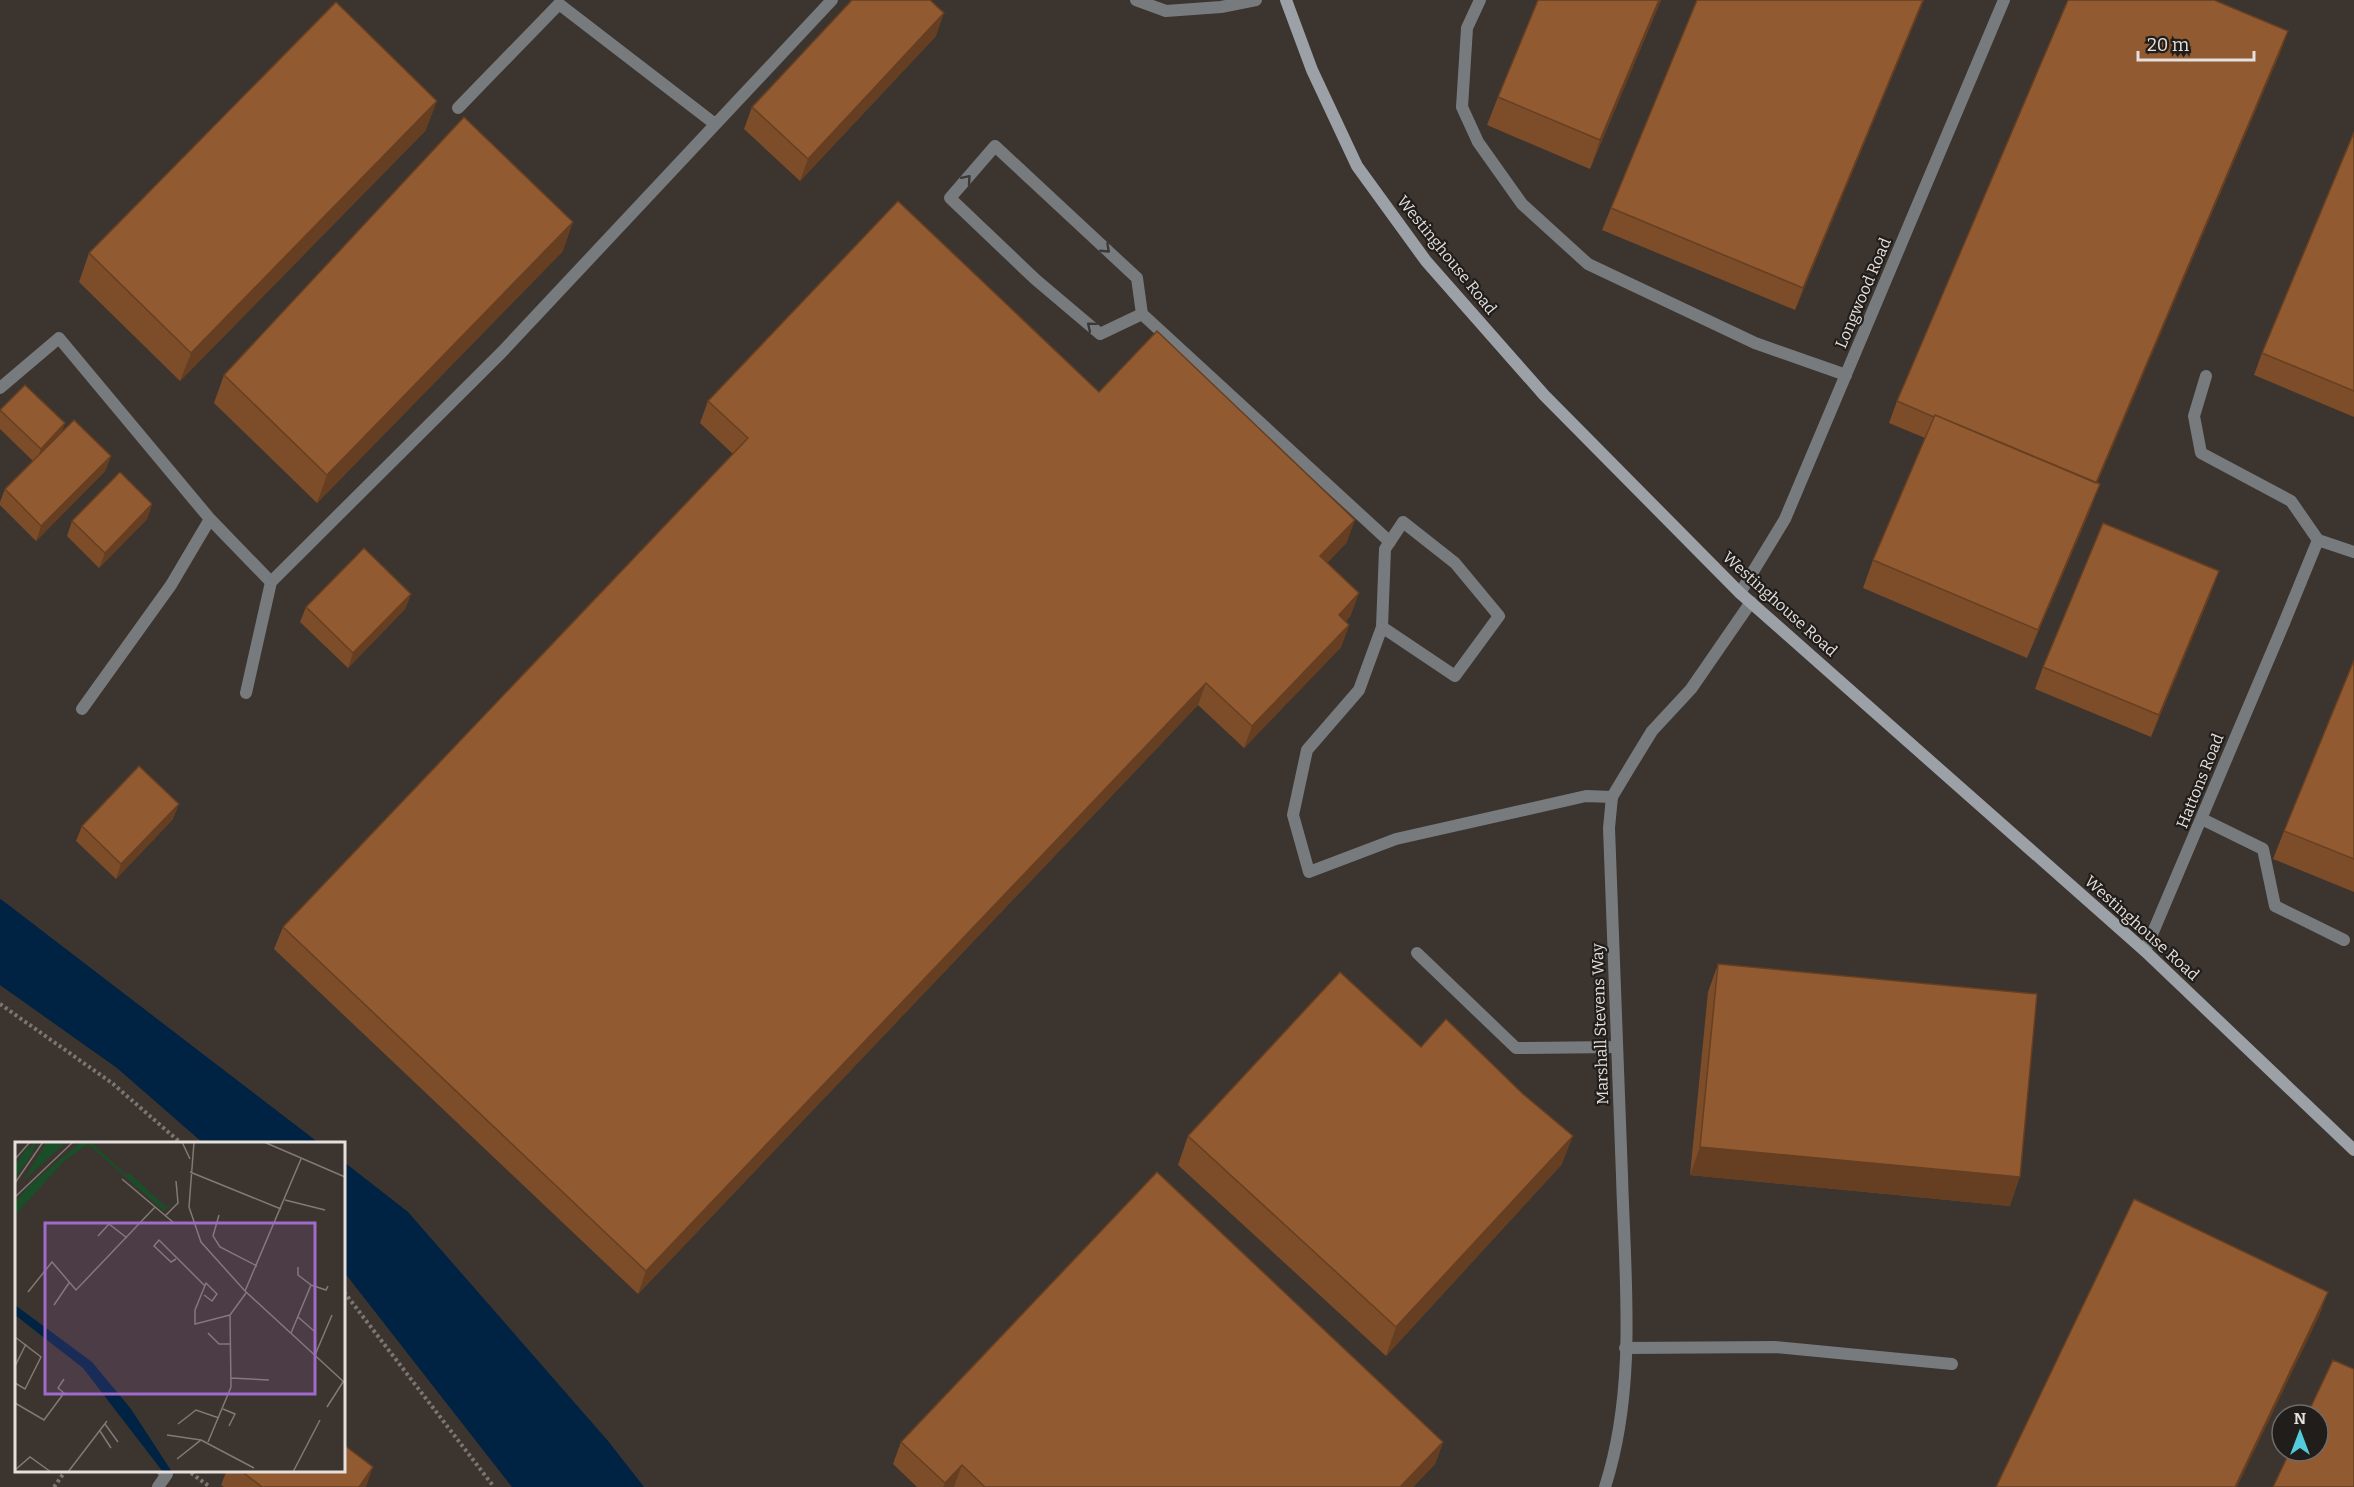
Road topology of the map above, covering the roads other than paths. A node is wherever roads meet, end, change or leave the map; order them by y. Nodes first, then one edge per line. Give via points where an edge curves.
1 (832, 0) edge
2 (1136, 0) edge
3 (1256, 0) edge
4 (1286, 0) edge
5 (1480, 0) edge
6 (2004, 0) edge
7 (458, 108) dead end
8 (715, 124) junction
9 (1142, 314) junction
10 (1846, 375) junction
11 (2206, 376) dead end
12 (0, 388) edge
13 (210, 519) junction
14 (2318, 540) junction
15 (1390, 542) junction
16 (2354, 552) edge
17 (271, 582) junction
18 (1740, 593) junction
19 (1751, 602) junction
20 (1382, 627) junction
21 (246, 693) dead end
22 (82, 709) dead end
23 (1612, 797) junction
24 (2202, 819) junction
25 (2344, 940) dead end
26 (2145, 951) junction
27 (1417, 953) dead end
28 (1617, 1047) junction
29 (2353, 1146) edge
30 (1625, 1348) junction
31 (1952, 1364) dead end
32 (164, 1472) edge
33 (158, 1487) edge
34 (1605, 1487) edge

1 - 8 street
2 - 3 street via 1166,11
4 - 18 street, Westinghouse Road via 1312,70 1357,166 1426,261 1544,395
5 - 10 street via 1467,28 1462,106 1478,142 1522,204 1588,264 1755,343
6 - 10 street, Longwood Road
7 - 8 street via 559,4
8 - 17 street via 501,353
9 -> 9 street via 1100,334 950,198 995,146 1137,278
9 - 15 street
10 - 18 street, Longwood Road via 1785,519
11 - 14 street via 2194,416 2201,453 2290,501
12 - 13 street via 59,338
13 - 17 street
13 - 22 street via 171,585
14 - 16 street
14 - 24 street, Hattons Road
15 - 20 street via 1385,549
15 - 20 street via 1403,522 1455,563 1499,616 1455,676
17 - 21 street
18 - 19 street, Westinghouse Road
19 - 23 street, Marshall Stevens Way via 1691,689 1652,731
19 - 26 street, Westinghouse Road
20 - 23 street via 1359,690 1307,750 1293,815 1309,873 1396,838 1586,796
23 - 28 street, Marshall Stevens Way via 1609,828
24 - 25 street via 2263,849 2275,906
24 - 26 street, Hattons Road
26 - 29 street, Westinghouse Road
27 - 28 street via 1516,1048
28 - 30 street, Marshall Stevens Way
30 - 31 street via 1775,1347
30 - 34 street, Marshall Stevens Way via 1621,1425
32 - 33 street via 167,1474

